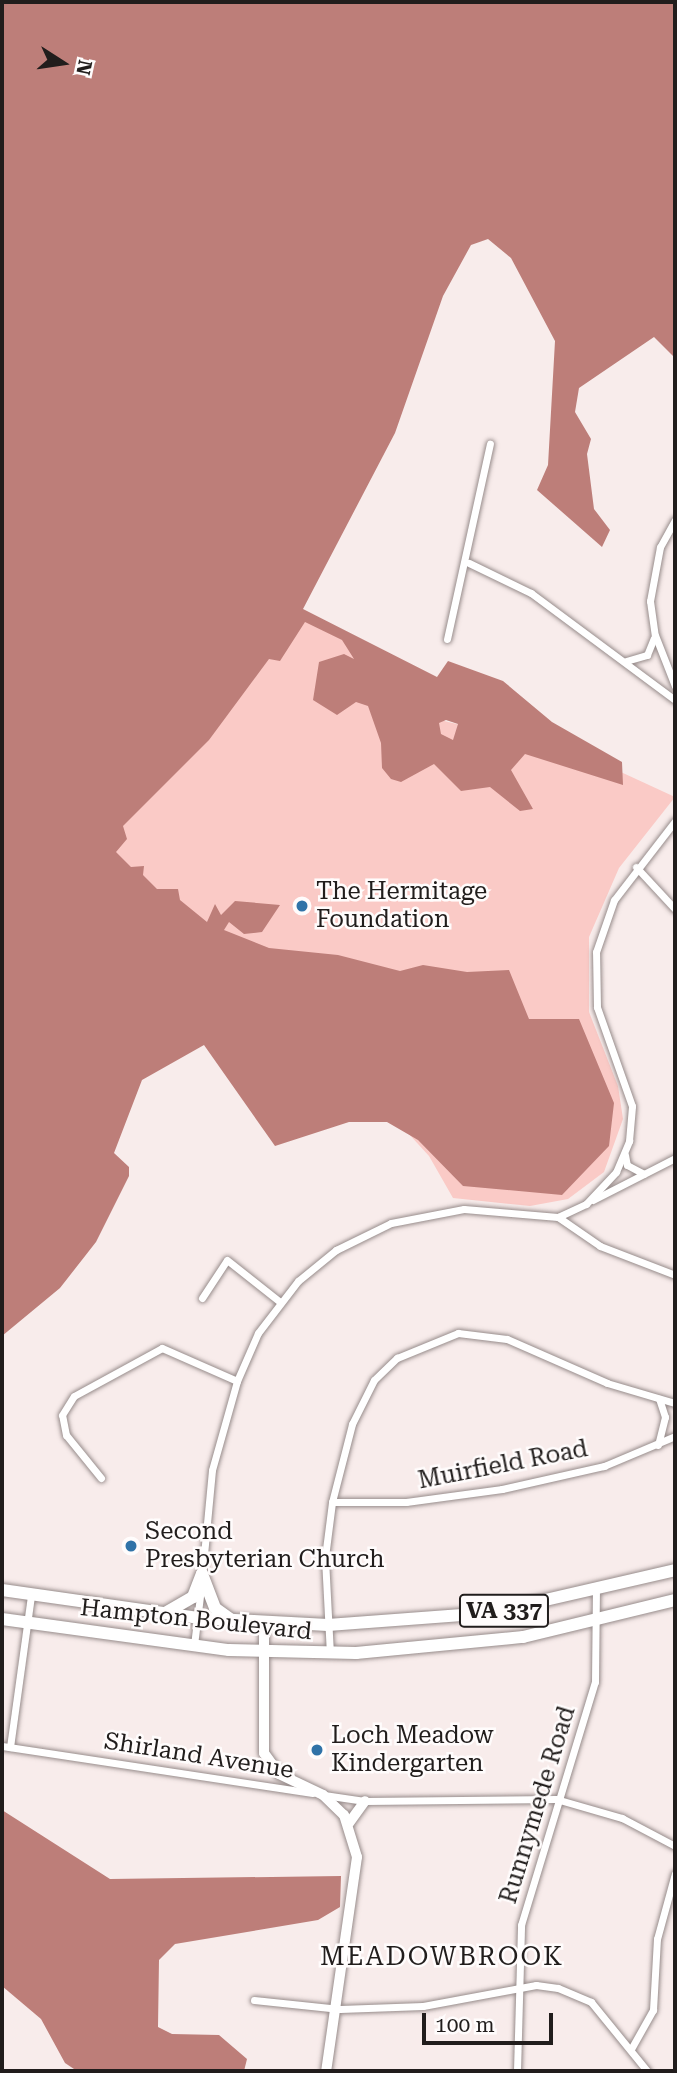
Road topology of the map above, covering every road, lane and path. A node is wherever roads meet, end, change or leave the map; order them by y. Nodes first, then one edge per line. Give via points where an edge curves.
1 (490, 444) dead end
2 (675, 520) edge
3 (469, 563) junction
4 (655, 635) junction
5 (447, 639) dead end
6 (626, 662) junction
7 (675, 686) edge
8 (675, 700) edge
9 (675, 821) edge
10 (636, 867) junction
11 (675, 909) edge
12 (625, 1154) junction
13 (675, 1158) edge
14 (644, 1175) junction
15 (586, 1204) junction
16 (558, 1217) junction
17 (675, 1275) edge
18 (202, 1298) dead end
19 (279, 1301) junction
20 (237, 1381) junction
21 (659, 1399) junction
22 (675, 1403) edge
23 (675, 1436) edge
24 (657, 1446) junction
25 (101, 1478) dead end
26 (332, 1502) junction
27 (675, 1570) edge
28 (202, 1574) junction
29 (2, 1590) edge
30 (596, 1593) junction
31 (31, 1595) junction
32 (675, 1600) edge
33 (165, 1613) junction
34 (198, 1618) junction
35 (2, 1619) edge
36 (600, 1621) junction
37 (237, 1622) junction
38 (27, 1623) junction
39 (264, 1624) junction
40 (328, 1625) junction
41 (194, 1646) junction
42 (262, 1652) junction
43 (330, 1654) junction
44 (6, 1747) edge
45 (323, 1795) junction
46 (556, 1799) junction
47 (365, 1801) junction
48 (349, 1823) junction
49 (675, 1846) edge
50 (675, 1873) edge
51 (517, 1988) junction
52 (254, 2000) dead end
53 (340, 2009) junction
54 (631, 2049) junction
55 (643, 2070) edge
56 (327, 2071) edge
57 (517, 2071) edge

1 - 3 street
2 - 4 street via 660,547 651,586
3 - 5 street
3 - 6 street via 531,593
4 - 6 street via 647,655
4 - 7 street
6 - 8 street
9 - 10 street
10 - 11 street
10 - 12 street via 604,918 595,968 602,1028 632,1106
12 - 14 street via 627,1165
12 - 15 street
13 - 14 street
14 - 15 street
15 - 16 street
16 - 17 street via 600,1247
16 - 19 street via 464,1209 391,1223 336,1250
18 - 19 street via 227,1260
19 - 20 street
20 - 25 street via 162,1348 74,1396 62,1415 66,1435
20 - 28 street via 212,1470
21 - 22 street
21 - 24 street via 665,1418
21 - 26 street via 507,1339 458,1333 428,1340 374,1380 352,1424
23 - 24 street, Muirfield Road
24 - 26 street, Muirfield Road via 502,1489 406,1502
26 - 40 street via 325,1557
27 - 30 main road, Hampton Boulevard / VA 337
28 - 33 main road via 186,1605
28 - 34 street
28 - 37 main road via 215,1608
29 - 31 main road, Hampton Boulevard / VA 337
30 - 36 street, Runnymede Road
30 - 40 main road, Hampton Boulevard / VA 337 via 489,1613
31 - 33 main road, Hampton Boulevard / VA 337
31 - 38 street
32 - 36 main road, Hampton Boulevard / VA 337
33 - 34 main road, Hampton Boulevard / VA 337
34 - 37 main road, Hampton Boulevard / VA 337
34 - 41 street
35 - 38 main road, Hampton Boulevard / VA 337
36 - 43 main road, Hampton Boulevard / VA 337 via 476,1644
36 - 46 street, Runnymede Road via 587,1714
37 - 39 main road, Hampton Boulevard / VA 337
38 - 41 main road, Hampton Boulevard / VA 337
38 - 44 street
39 - 40 main road, Hampton Boulevard / VA 337
39 - 42 street
40 - 43 street
41 - 42 main road, Hampton Boulevard / VA 337
42 - 43 main road, Hampton Boulevard / VA 337
42 - 45 street via 264,1753 279,1774
44 - 45 street, Shirland Avenue
45 - 47 street, Shirland Avenue
45 - 48 street
46 - 47 street, Shirland Avenue
46 - 49 street, Shirland Avenue via 622,1818
46 - 51 street, Runnymede Road via 521,1925
47 - 48 street
48 - 53 street via 357,1857
50 - 54 street via 657,1939 655,2002
51 - 53 street via 424,2006
51 - 54 street via 558,1988 591,2001
51 - 57 street, Runnymede Road
52 - 53 street
53 - 56 street
54 - 55 street

